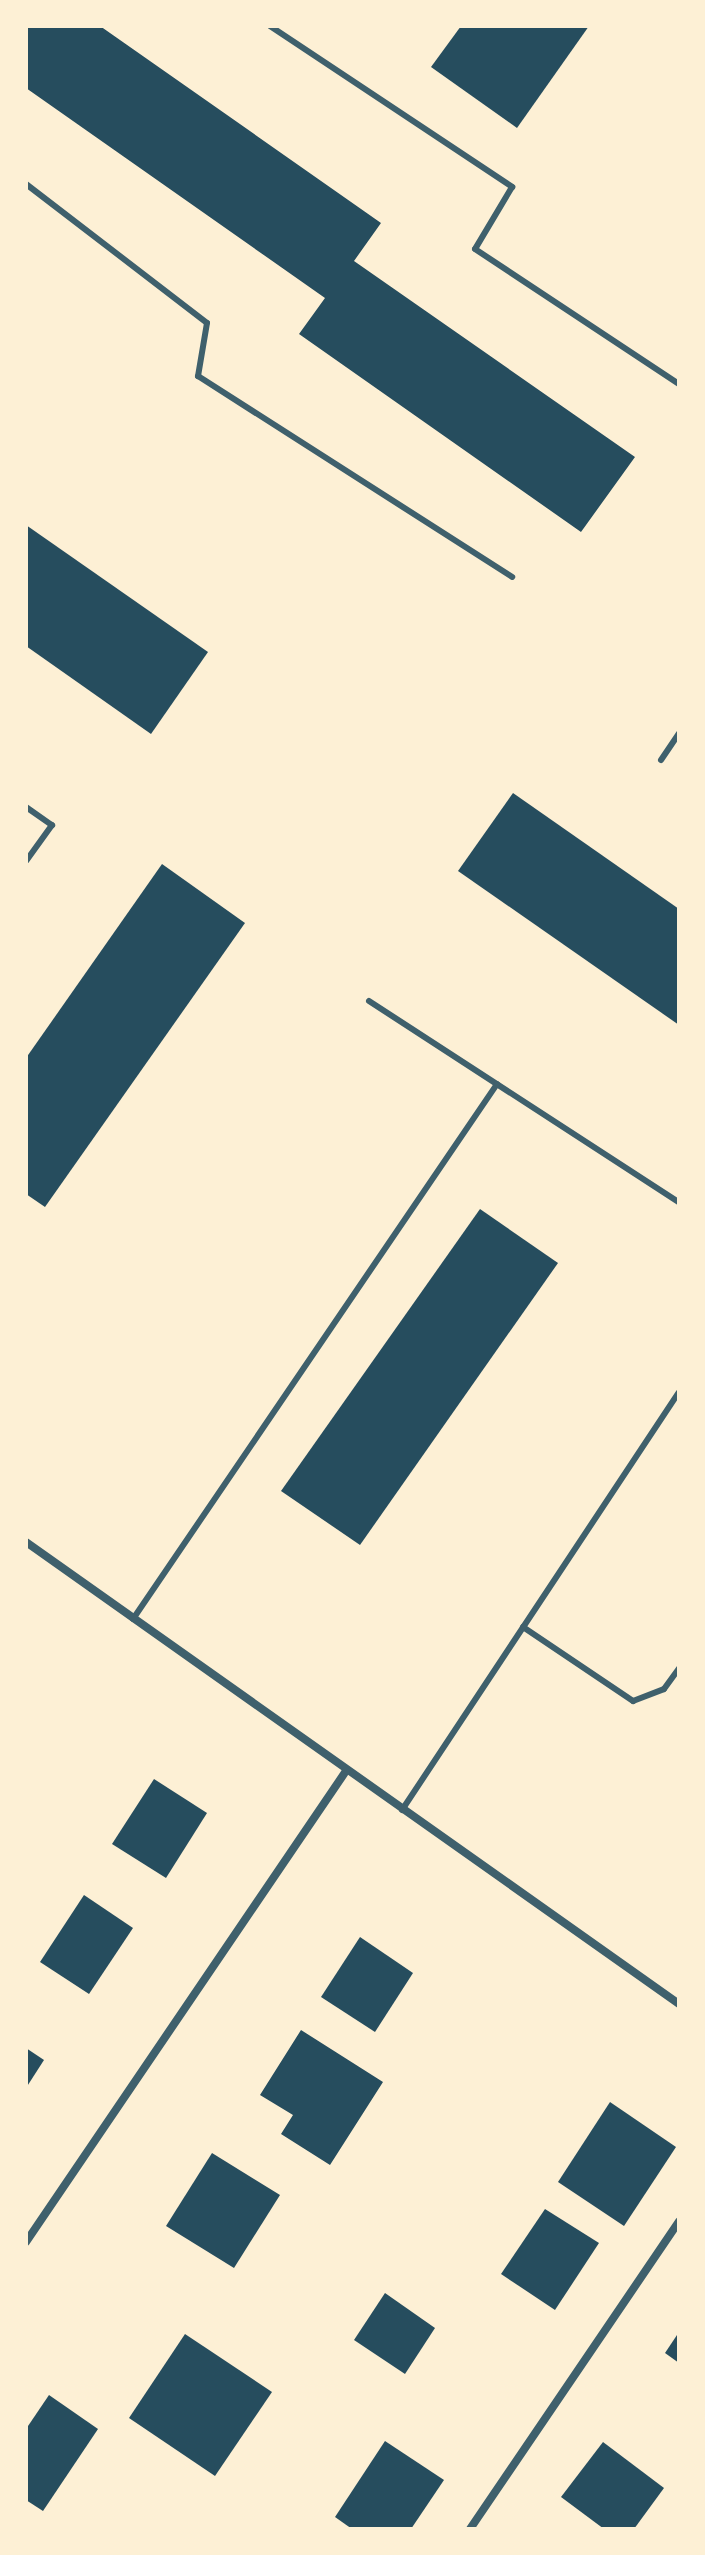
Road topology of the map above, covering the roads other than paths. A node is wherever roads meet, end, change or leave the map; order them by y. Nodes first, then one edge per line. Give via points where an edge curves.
1 (270, 26) edge
2 (26, 184) edge
3 (679, 384) edge
4 (512, 577) dead end
5 (679, 733) edge
6 (661, 760) dead end
7 (26, 807) edge
8 (26, 861) edge
9 (369, 1001) dead end
10 (497, 1084) junction
11 (679, 1202) edge
12 (679, 1392) edge
13 (26, 1542) edge
14 (133, 1619) junction
15 (523, 1627) junction
16 (679, 1668) edge
17 (346, 1771) junction
18 (402, 1810) junction
19 (679, 2004) edge
20 (679, 2221) edge
21 (26, 2242) edge
22 (470, 2529) edge

1 - 3 lane via 512,187 475,249
2 - 4 lane via 207,323 198,376
5 - 6 lane
7 - 8 lane via 52,825
9 - 10 lane
10 - 11 lane
10 - 14 lane
12 - 15 lane
13 - 14 street
14 - 17 street
15 - 16 lane via 633,1701 664,1689
15 - 18 lane
17 - 18 street
17 - 21 street
18 - 19 street
20 - 22 street

